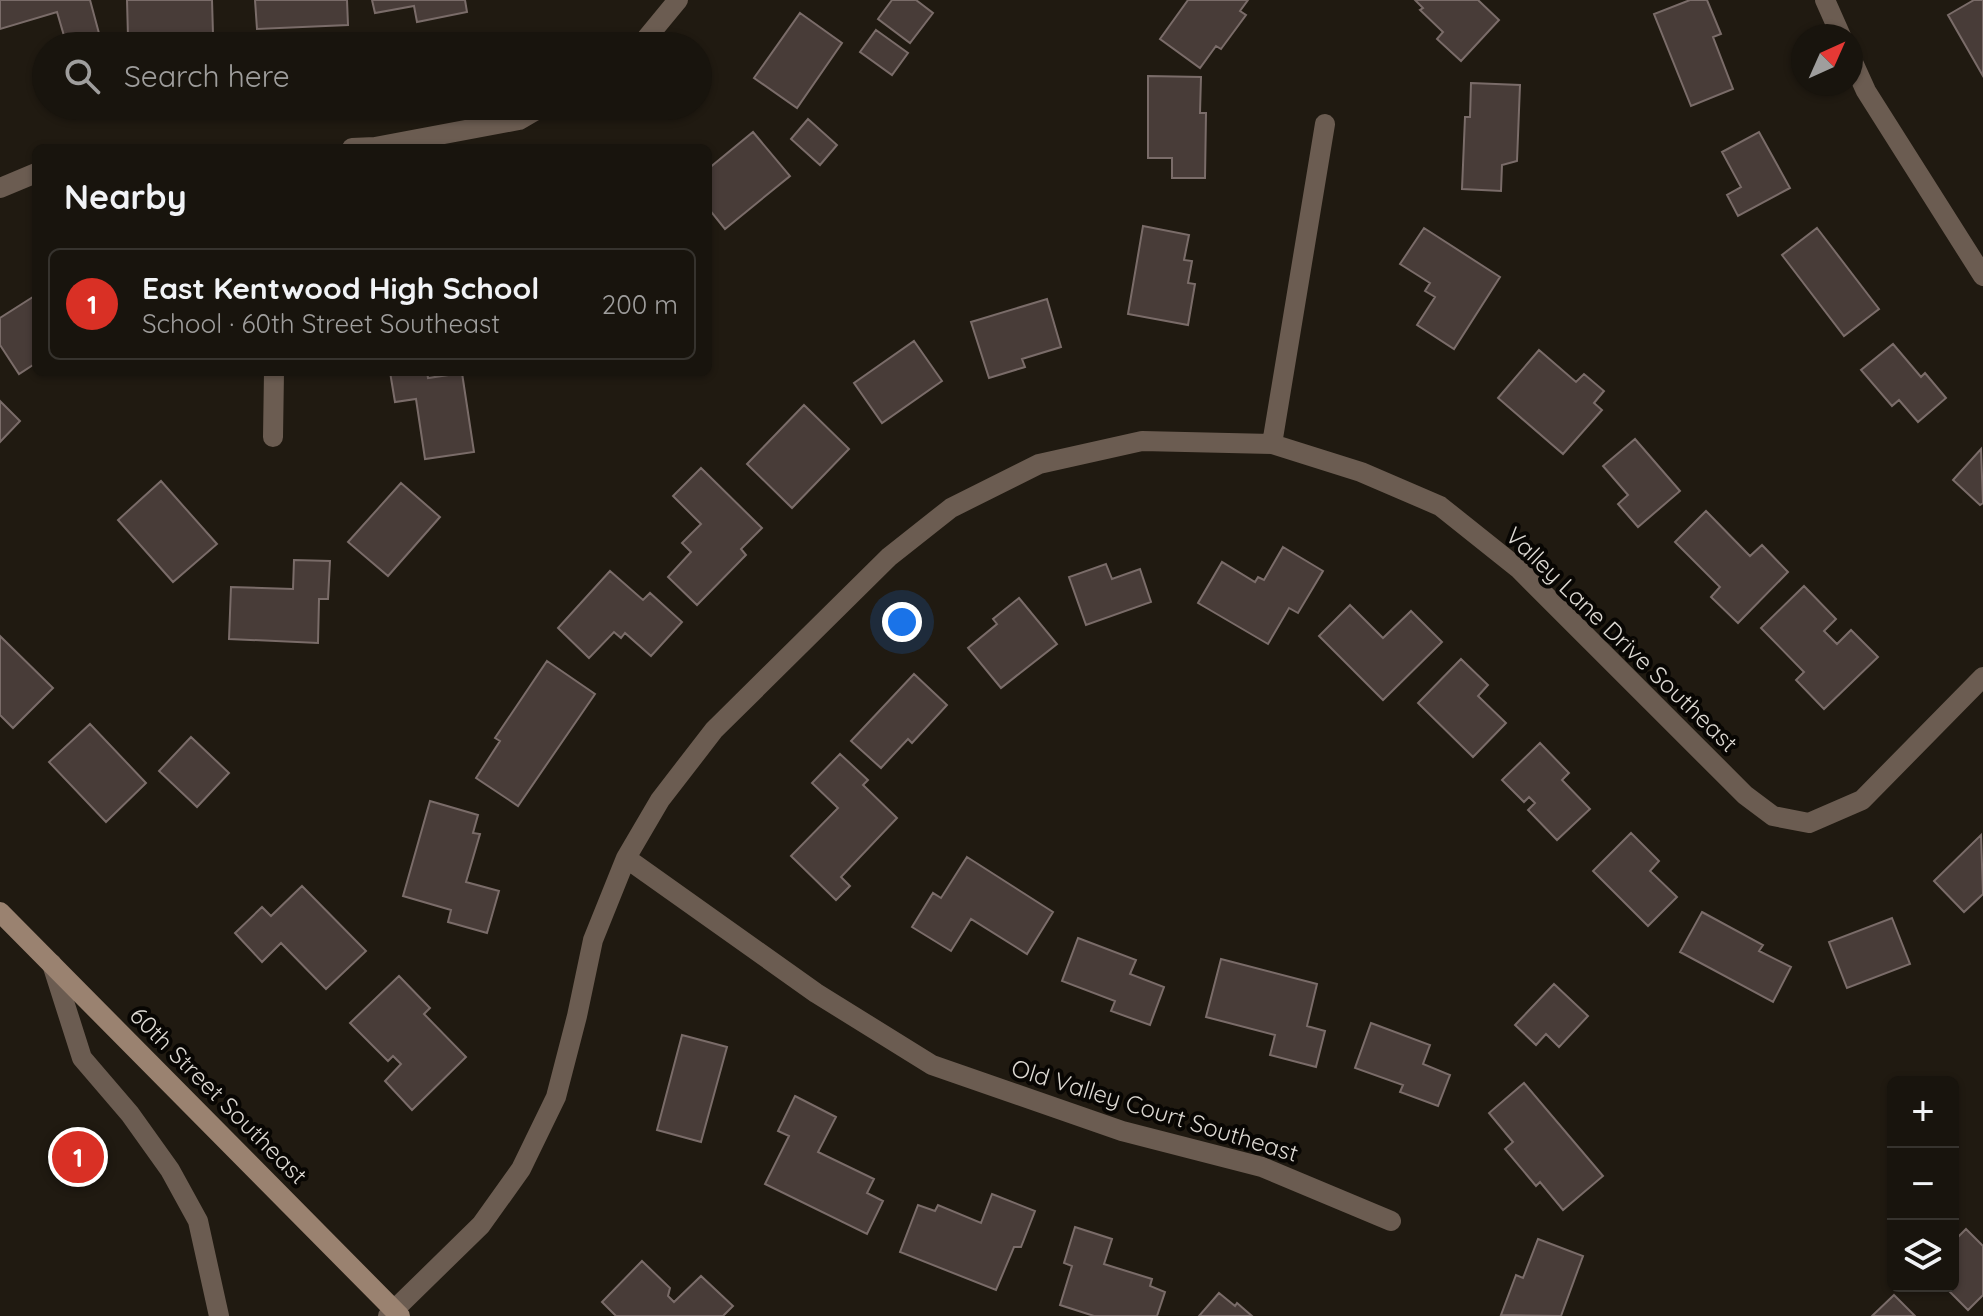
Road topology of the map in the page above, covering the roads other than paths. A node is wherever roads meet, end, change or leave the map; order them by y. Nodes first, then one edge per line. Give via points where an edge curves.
1 (678, 0) edge
2 (1825, 0) edge
3 (1836, 24) edge
4 (652, 32) edge
5 (1863, 84) edge
6 (519, 120) edge
7 (1325, 124) dead end
8 (391, 144) edge
9 (32, 175) edge
10 (0, 188) edge
11 (1983, 276) edge
12 (274, 376) edge
13 (273, 437) dead end
14 (1272, 444) junction
15 (1983, 677) edge
16 (626, 858) junction
17 (0, 912) edge
18 (52, 964) junction
19 (1391, 1221) dead end
20 (394, 1314) edge
21 (219, 1316) edge

1 - 4 street
2 - 3 street
5 - 11 street
6 - 8 street
7 - 14 street
9 - 10 street
12 - 13 street
14 - 15 street, Valley Lane Drive Southeast via 1361,472 1440,506 1519,569 1745,795 1773,816 1809,823 1862,800
14 - 16 street, Valley Lane Drive Southeast via 1142,441 1039,464 951,508 889,557 714,730 660,800
16 - 19 street, Old Valley Court Southeast via 816,993 932,1065 1122,1131 1262,1167
16 - 20 street, Valley Lane Drive Southeast via 593,940 556,1097 521,1169 481,1225
17 - 18 main road, 60th Street Southeast
18 - 20 main road, 60th Street Southeast
18 - 21 street via 82,1058 170,1170 198,1221

